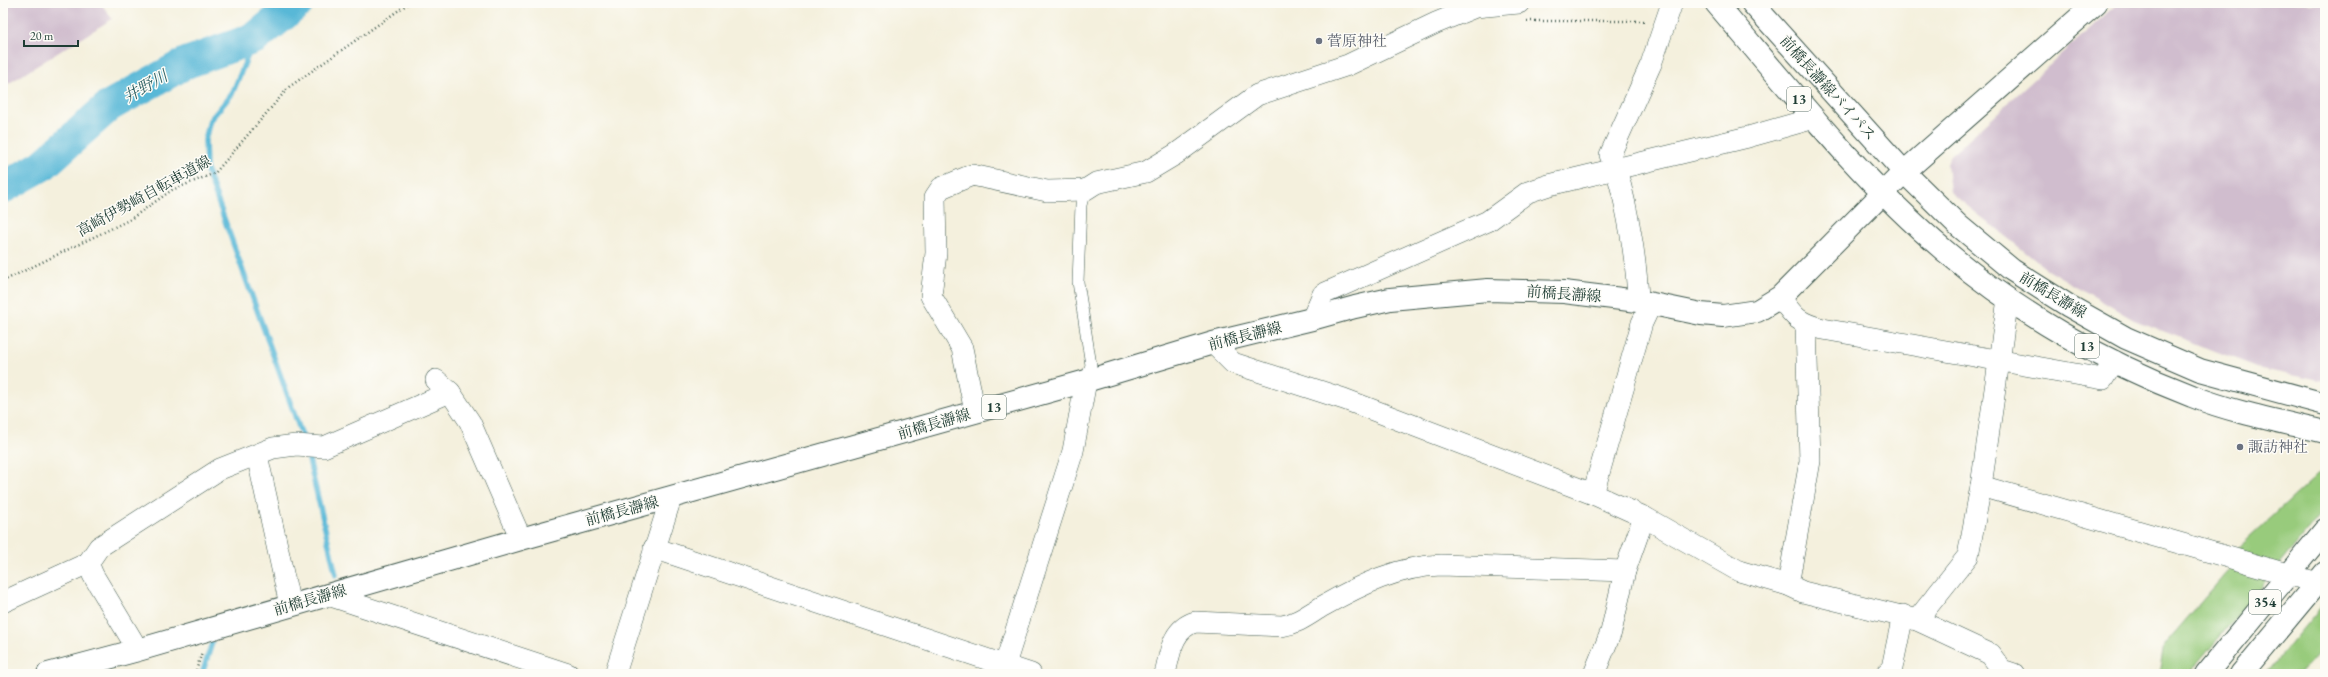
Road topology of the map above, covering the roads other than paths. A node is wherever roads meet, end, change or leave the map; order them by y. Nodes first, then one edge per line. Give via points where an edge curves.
1 (1716, 3) edge
2 (1752, 3) edge
3 (2096, 3) edge
4 (1521, 12) edge
5 (1669, 12) edge
6 (1815, 118) junction
7 (1617, 169) junction
8 (1904, 172) junction
9 (1085, 190) junction
10 (1884, 194) junction
11 (1780, 296) junction
12 (2008, 299) junction
13 (1645, 302) junction
14 (1312, 319) junction
15 (1806, 325) junction
16 (1213, 343) junction
17 (2000, 360) junction
18 (2114, 361) junction
19 (1086, 382) junction
20 (2325, 404) edge
21 (975, 412) junction
22 (2325, 432) edge
23 (257, 454) junction
24 (1981, 486) junction
25 (1593, 494) junction
26 (671, 498) junction
27 (1644, 517) junction
28 (2325, 530) edge
29 (521, 539) junction
30 (654, 548) junction
31 (88, 563) junction
32 (1625, 572) junction
33 (2288, 574) junction
34 (2322, 580) edge
35 (1788, 585) junction
36 (328, 595) junction
37 (3, 602) edge
38 (290, 605) junction
39 (1910, 618) junction
40 (138, 650) junction
41 (1003, 670) edge
42 (2006, 673) edge
43 (48, 674) edge
44 (568, 674) edge
45 (615, 674) edge
46 (1031, 674) edge
47 (1165, 674) edge
48 (1594, 674) edge
49 (1886, 674) edge
50 (2206, 674) edge
51 (2241, 674) edge

1 - 6 main road, 前橋長瀞線バイパス / 13
2 - 8 main road, 前橋長瀞線バイパス / 13
3 - 8 main road
4 - 9 street via 1475,7 1348,65 1257,95 1176,154 1146,172 1096,183
5 - 7 street via 1651,64 1610,155
6 - 7 street
6 - 10 main road, 前橋長瀞線バイパス / 13
7 - 13 street
7 - 14 street via 1528,192 1488,221 1323,294
8 - 10 main road, 前橋長瀞線 / 13
8 - 20 main road, 前橋長瀞線 / 13 via 1959,226 2012,270 2068,306 2126,338 2200,370
9 - 19 lane via 1081,205 1078,282 1090,365
9 - 21 street via 1047,191 972,175 941,188 935,197 936,253 931,296 962,348
10 - 11 main road, 前橋長瀞線 / 13
10 - 12 main road, 前橋長瀞線 / 13 via 1945,251
11 - 13 main road, 前橋長瀞線 / 13 via 1757,311 1723,316
11 - 15 street via 1794,318
12 - 17 street
12 - 18 main road, 前橋長瀞線 / 13 via 2060,332
13 - 14 main road, 前橋長瀞線 / 13 via 1564,292 1488,290 1390,299
13 - 25 street via 1642,323
14 - 16 main road, 前橋長瀞線 / 13
15 - 17 street
15 - 35 street via 1810,461
16 - 19 main road, 前橋長瀞線 / 13
16 - 25 street via 1233,363 1344,399
17 - 18 street via 2103,379
17 - 24 street
18 - 22 main road, 前橋長瀞線 / 13 via 2192,397
19 - 21 main road, 前橋長瀞線 / 13
19 - 41 street via 1073,451
21 - 26 main road, 前橋長瀞線 / 13
23 - 29 street via 273,448 324,447 443,386 460,405 480,442
23 - 31 street via 220,469 164,504 99,547
23 - 38 street
24 - 33 street
24 - 39 street via 1968,556
25 - 27 street
26 - 29 main road, 前橋長瀞線 / 13
26 - 30 street
27 - 32 street
27 - 35 street via 1739,571
28 - 33 main road, 354
29 - 36 main road, 前橋長瀞線 / 13
30 - 41 street
30 - 45 street
31 - 37 street
31 - 40 street
32 - 47 street via 1441,565 1406,569 1387,574 1323,606 1294,624 1282,626 1195,622 1185,625 1174,640
32 - 48 street via 1611,632
33 - 34 street
33 - 50 main road, 354
34 - 51 main road, 354
35 - 39 street via 1803,592
36 - 38 main road, 前橋長瀞線 / 13
36 - 44 street
38 - 40 main road, 前橋長瀞線 / 13
39 - 42 street via 1990,654
39 - 49 street via 1892,668
40 - 43 main road, 前橋長瀞線 / 13
41 - 46 street

